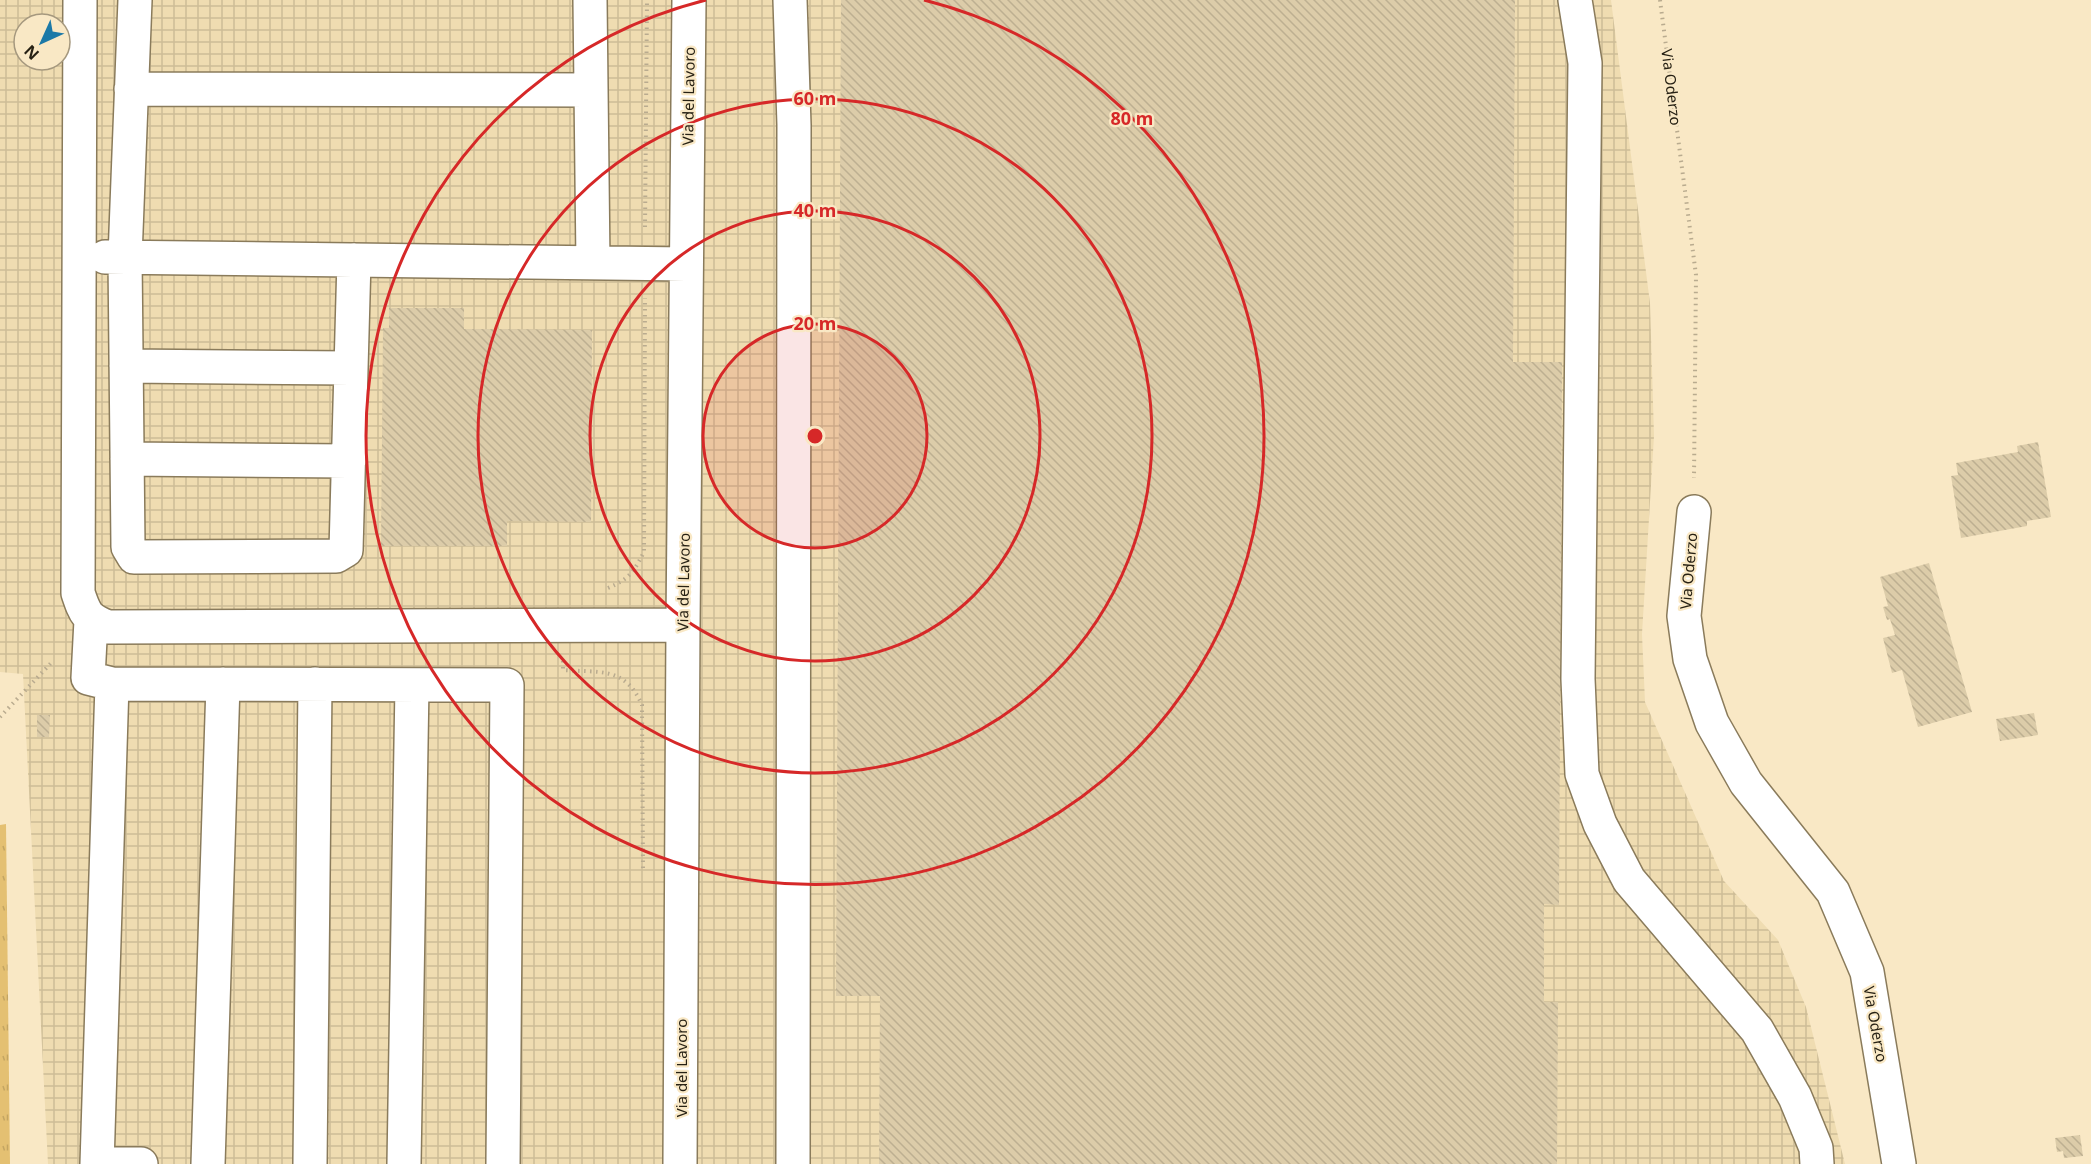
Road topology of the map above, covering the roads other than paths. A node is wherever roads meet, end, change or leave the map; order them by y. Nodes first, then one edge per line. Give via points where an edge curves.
1 (80, 0) edge
2 (135, 0) edge
3 (590, 0) edge
4 (689, 0) edge
5 (790, 0) edge
6 (1575, 0) edge
7 (131, 90) junction
8 (591, 90) junction
9 (79, 257) junction
10 (125, 257) junction
11 (354, 260) junction
12 (593, 263) junction
13 (687, 264) junction
14 (126, 366) junction
15 (351, 368) junction
16 (127, 459) junction
17 (349, 461) junction
18 (1694, 512) road end
19 (91, 620) junction
20 (683, 625) junction
21 (112, 684) junction
22 (223, 684) junction
23 (315, 684) junction
24 (412, 685) junction
25 (141, 1164) edge
26 (208, 1164) edge
27 (310, 1164) edge
28 (404, 1164) edge
29 (503, 1164) edge
30 (680, 1164) edge
31 (793, 1164) edge
32 (1817, 1164) edge
33 (1899, 1164) edge

1 - 9 street
2 - 7 street
3 - 8 street
4 - 13 street, Via del Lavoro
5 - 31 street via 794,125
6 - 32 street via 1585,63 1578,679 1582,774 1600,824 1629,880 1757,1030 1795,1097 1816,1148
7 - 8 street
7 - 10 street
8 - 12 street
9 - 10 street
9 - 19 street via 78,593
10 - 11 street
10 - 14 street
11 - 12 street
11 - 15 street
12 - 13 street
13 - 20 street, Via del Lavoro
14 - 15 street
14 - 16 street
15 - 17 street
16 - 17 street
16 - 17 street via 128,548 135,557 336,556 346,550
18 - 33 street, Via Oderzo via 1684,616 1690,659 1712,723 1746,783 1833,892 1867,972
19 - 20 street via 108,627
19 - 21 street via 88,678
20 - 30 street, Via del Lavoro
21 - 22 street
21 - 25 street via 97,1164
22 - 23 street
22 - 26 street
23 - 24 street
23 - 27 street
24 - 28 street
24 - 29 street via 507,685

